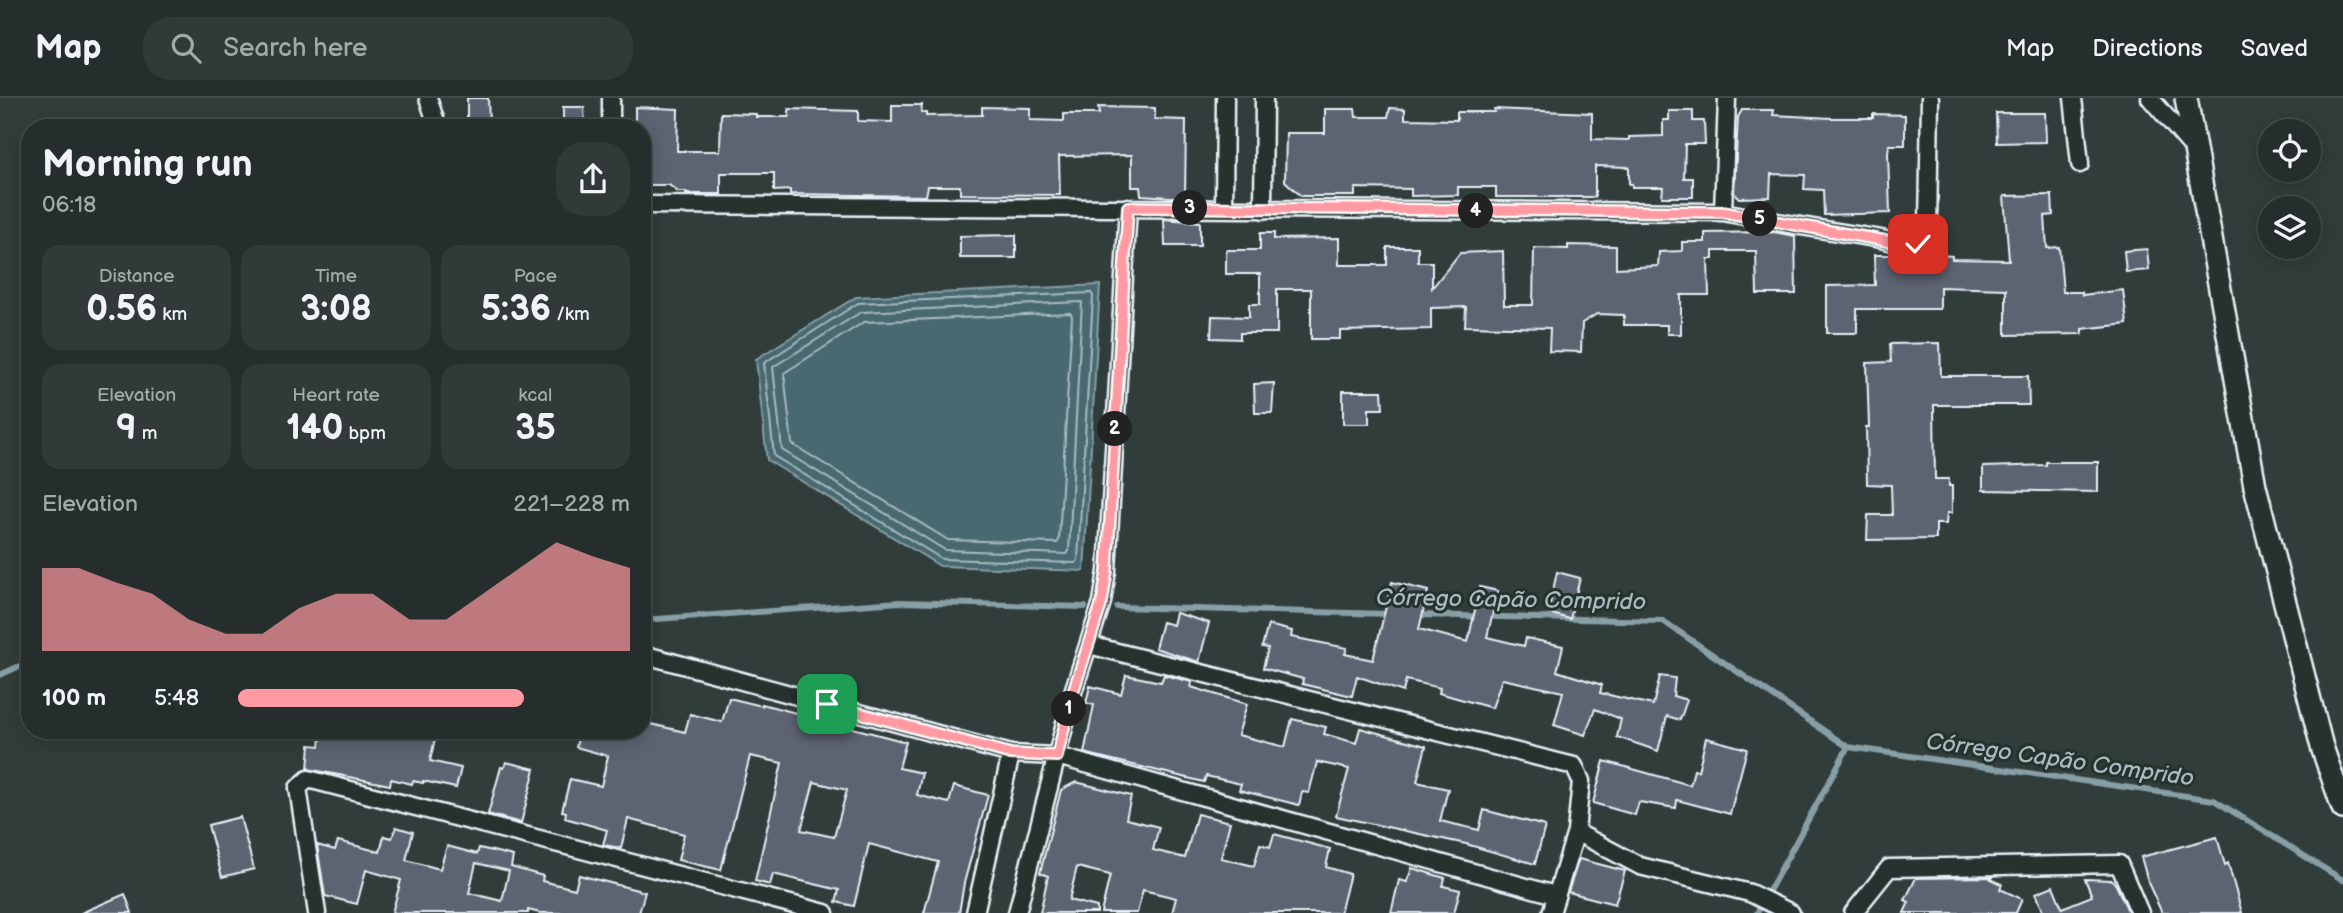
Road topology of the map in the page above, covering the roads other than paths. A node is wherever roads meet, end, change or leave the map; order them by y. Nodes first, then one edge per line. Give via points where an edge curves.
1 (428, 98) edge
2 (611, 98) edge
3 (1225, 98) edge
4 (1265, 98) edge
5 (1727, 98) edge
6 (1930, 98) edge
7 (2073, 98) edge
8 (2150, 98) edge
9 (2186, 98) edge
10 (435, 119) edge
11 (611, 119) edge
12 (2195, 150) junction
13 (2080, 164) dead end
14 (651, 205) edge
15 (1128, 207) junction
16 (1224, 208) junction
17 (1263, 209) junction
18 (1723, 212) junction
19 (1089, 645) junction
20 (651, 655) edge
21 (1011, 754) junction
22 (1057, 756) junction
23 (2343, 808) edge
24 (1576, 832) junction
25 (1555, 895) junction
26 (317, 913) edge
27 (825, 913) edge
28 (975, 913) edge
29 (1017, 913) edge
30 (1551, 913) edge
31 (1791, 913) edge
32 (1853, 913) edge
33 (2140, 913) edge

1 - 10 street
2 - 11 street
3 - 16 street
4 - 17 street
5 - 18 street
6 - 18 street via 1928,229 1918,244
7 - 13 street
8 - 12 street
9 - 12 main road
12 - 23 main road via 2255,486 2322,747
14 - 15 street
15 - 16 street
15 - 19 street via 1107,571
16 - 17 street
17 - 18 street
19 - 22 street
19 - 24 street via 1574,766 1581,781
20 - 21 street
21 - 22 street
21 - 28 street
22 - 25 street
22 - 29 street
24 - 25 street
24 - 31 street via 1640,866 1750,893
25 - 30 street
26 - 27 street via 298,788 309,779
32 - 33 street via 1889,868 2119,864

